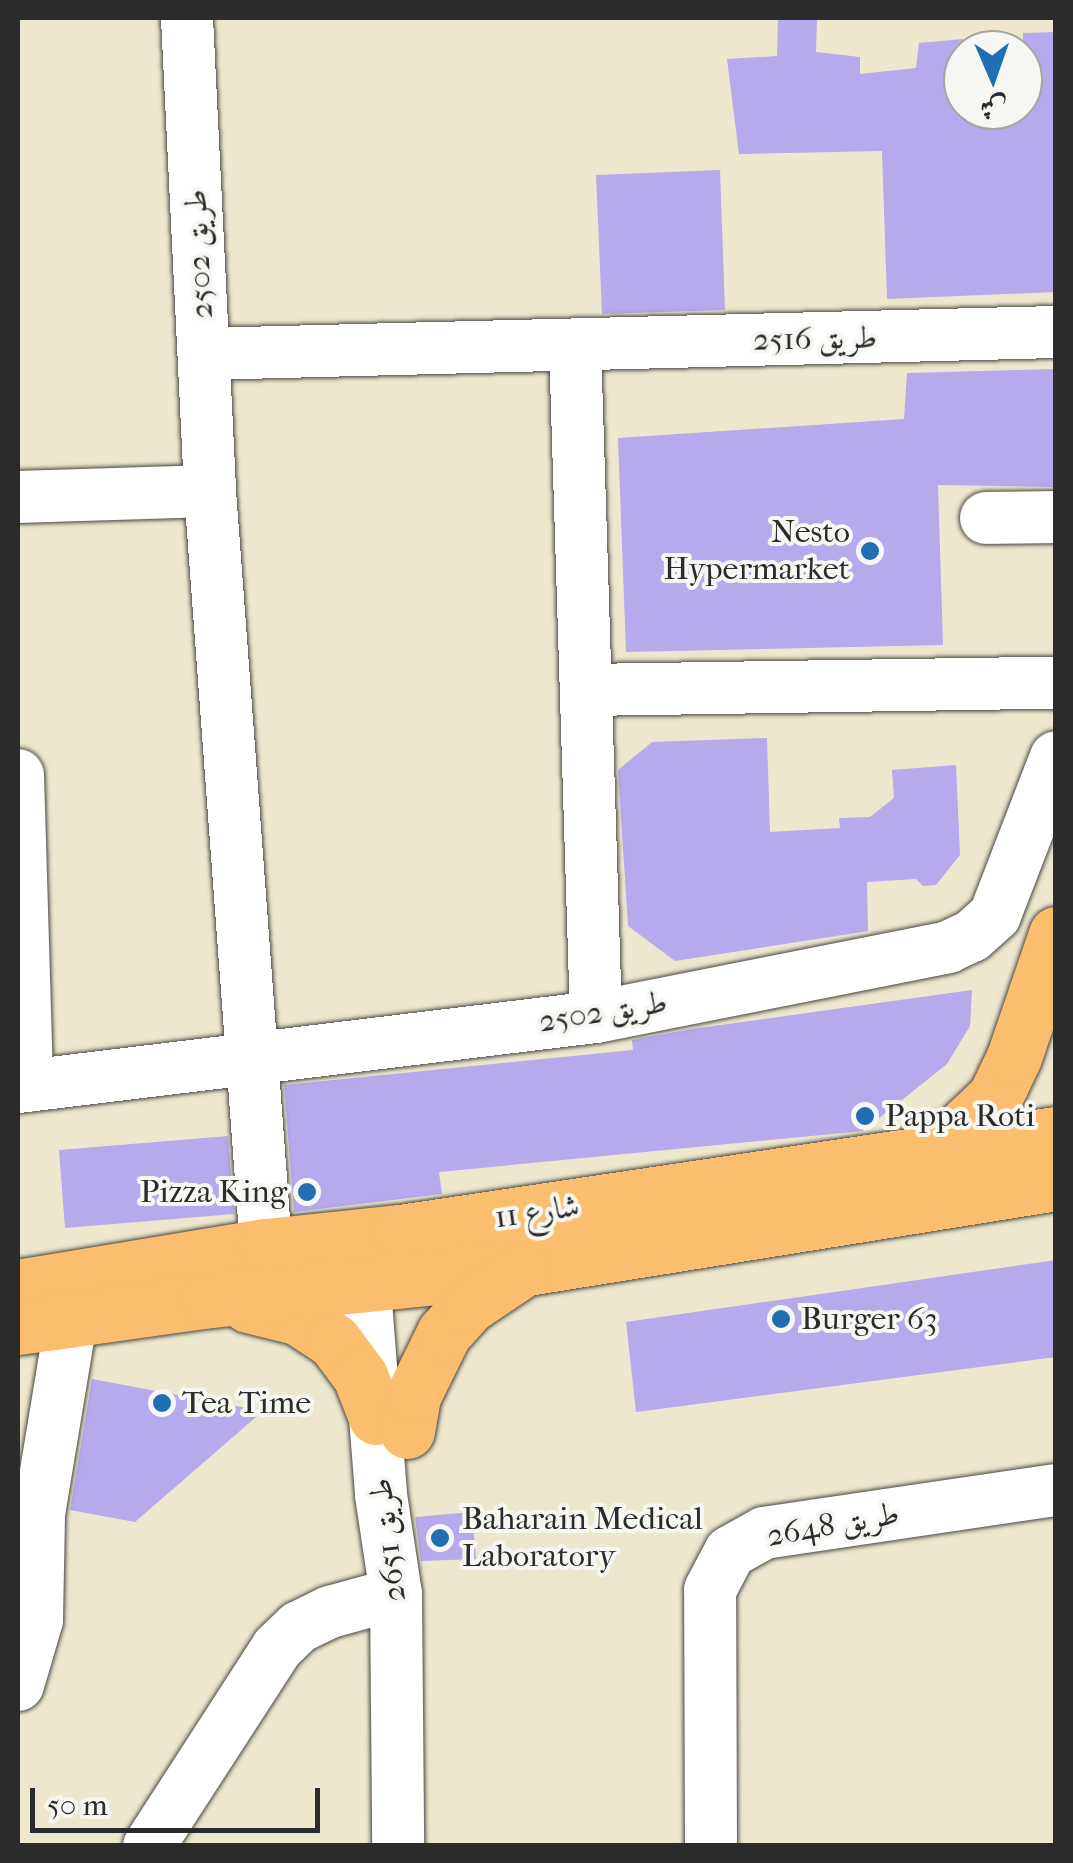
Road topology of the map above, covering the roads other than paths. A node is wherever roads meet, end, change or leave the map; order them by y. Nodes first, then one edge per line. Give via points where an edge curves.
1 (187, 18) edge
2 (1056, 332) edge
3 (575, 345) junction
4 (204, 354) junction
5 (210, 491) junction
6 (18, 498) edge
7 (1056, 517) edge
8 (986, 518) dead end
9 (1056, 684) edge
10 (586, 690) junction
11 (1056, 757) edge
12 (18, 775) edge
13 (1056, 934) edge
14 (596, 1017) junction
15 (254, 1056) junction
16 (22, 1086) edge
17 (1056, 1134) edge
18 (913, 1156) junction
19 (1056, 1183) edge
20 (266, 1246) junction
21 (382, 1259) junction
22 (526, 1268) junction
23 (18, 1287) edge
24 (210, 1300) junction
25 (71, 1320) junction
26 (18, 1327) edge
27 (392, 1424) junction
28 (1056, 1490) edge
29 (396, 1594) junction
30 (18, 1685) edge
31 (149, 1846) edge
32 (398, 1846) edge
33 (711, 1846) edge

1 - 4 street, طريق 2502
2 - 3 street, طريق 2516
3 - 4 street, طريق 2516
3 - 10 street
4 - 5 street, طريق 2502
5 - 6 street
5 - 15 street, طريق 2502
7 - 8 street
9 - 10 street
10 - 14 street
11 - 14 street, طريق 2502 via 996,915 972,936
12 - 16 street, طريق 2502
13 - 18 main road via 995,1097 958,1132
14 - 15 street, طريق 2502
15 - 16 street, طريق 2502
15 - 20 street, طريق 2502
17 - 18 main road, شارع 11
18 - 21 main road, شارع 11
19 - 22 main road, شارع 11
20 - 21 main road, شارع 11
20 - 23 main road, شارع 11
21 - 22 main road, شارع 11
21 - 24 main road, شارع 11
21 - 27 street, طريق 2651
22 - 27 main road via 481,1295 444,1333
24 - 25 main road, شارع 11
24 - 27 main road via 297,1317 334,1342
25 - 26 main road, شارع 11
25 - 30 street via 39,1514 37,1620
27 - 29 street, طريق 2651 via 381,1495
28 - 33 street, طريق 2648 via 764,1533 730,1552 710,1590
29 - 31 street via 330,1612 299,1627 277,1648
29 - 32 street, طريق 2651

